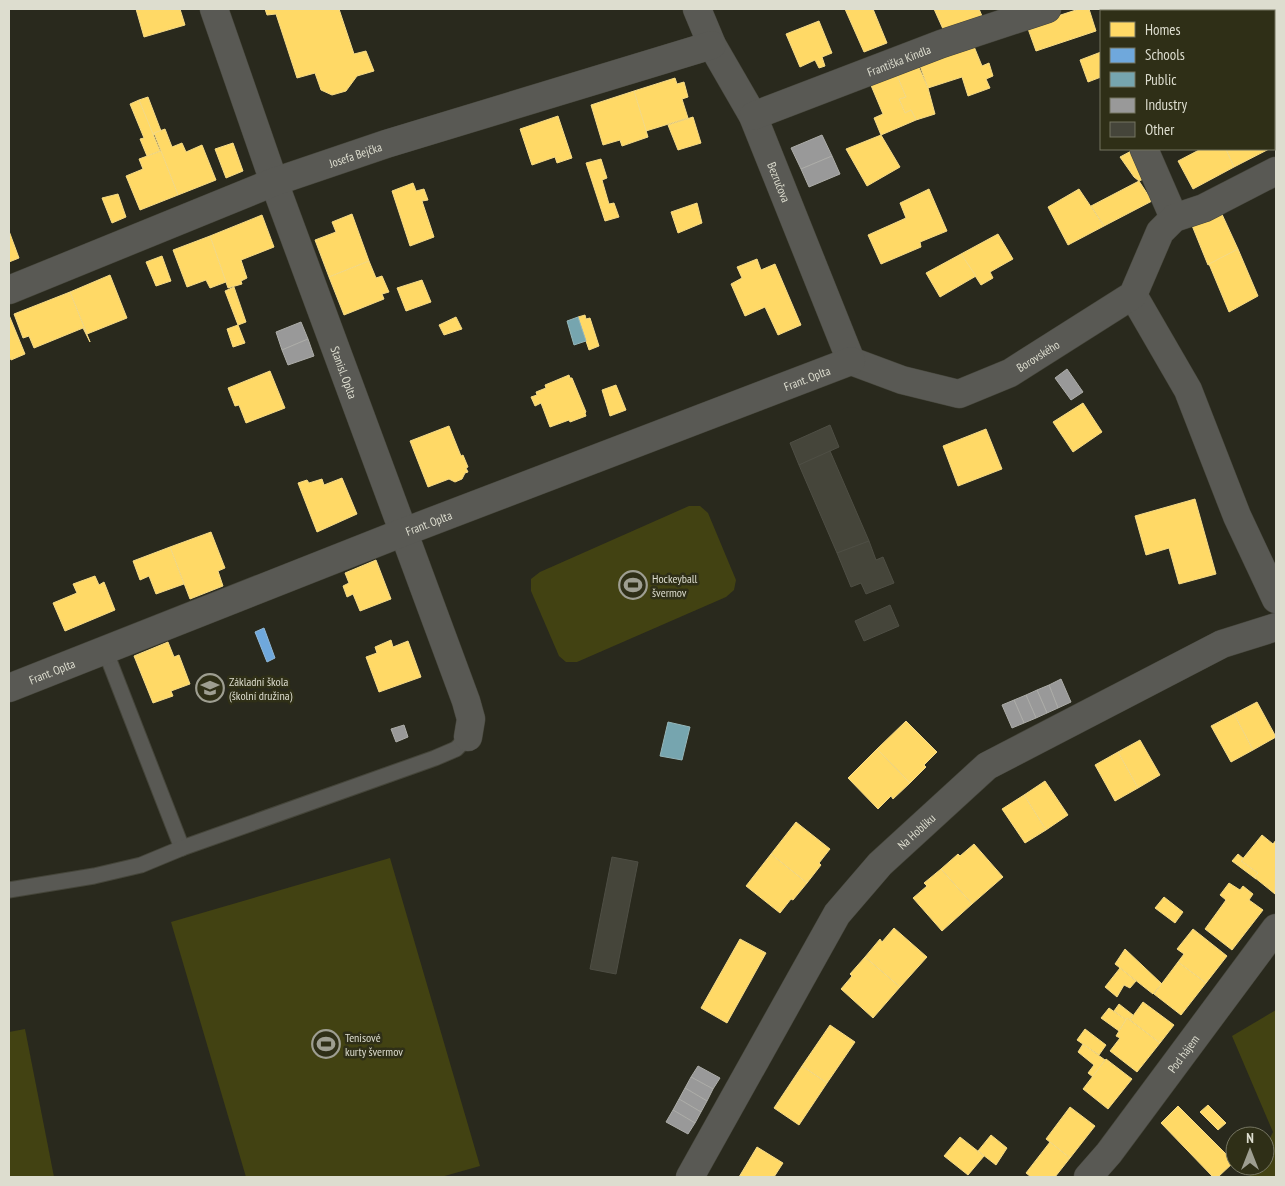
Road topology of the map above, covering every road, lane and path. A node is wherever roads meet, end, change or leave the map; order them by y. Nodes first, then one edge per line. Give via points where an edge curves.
1 (214, 9) edge
2 (697, 9) edge
3 (1047, 9) edge
4 (712, 44) junction
5 (753, 116) junction
6 (1144, 150) edge
7 (1276, 171) edge
8 (274, 182) junction
9 (1174, 218) junction
10 (9, 290) edge
11 (1133, 295) junction
12 (851, 361) junction
13 (404, 532) junction
14 (1276, 599) edge
15 (1276, 627) edge
16 (105, 650) junction
17 (9, 688) edge
18 (468, 737) joint
19 (182, 848) junction
20 (9, 890) edge
21 (1276, 928) edge
22 (690, 1177) edge
23 (1088, 1177) edge

1 - 8 street, Stanisl. Oplta
2 - 4 street, Bezručova
3 - 5 street, Františka Kindla via 941,44
4 - 5 street, Bezručova
4 - 8 street, Josefa Bejčka via 386,144
5 - 12 street, Bezručova
6 - 9 street
7 - 9 street via 1204,208
8 - 10 street, Josefa Bejčka
8 - 13 street, Stanisl. Oplta
9 - 11 street via 1160,232
11 - 12 street, Borovského via 1010,373 959,394 902,380
11 - 14 street via 1188,390 1236,516
12 - 13 street, Frant. Oplta
13 - 16 street, Frant. Oplta
13 - 18 street, Stanisl. Oplta via 466,701 471,719
15 - 22 street, Na Hoblíku via 1222,644 987,766 880,864 837,914
16 - 17 street, Frant. Oplta
16 - 19 lane
18 - 19 lane via 456,748 435,758
19 - 20 lane via 141,865
21 - 23 street, Pod hájem

